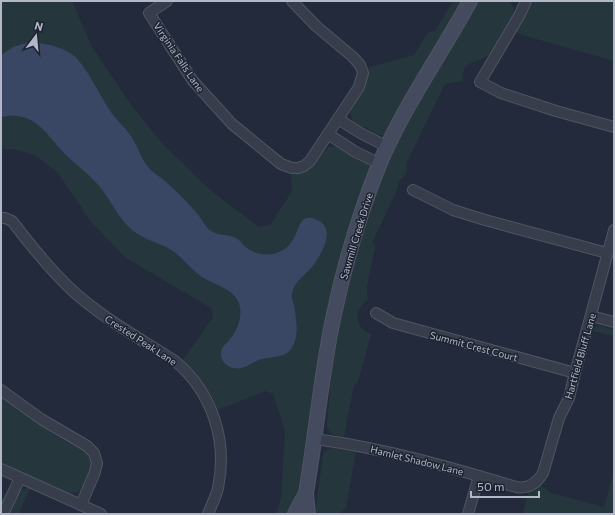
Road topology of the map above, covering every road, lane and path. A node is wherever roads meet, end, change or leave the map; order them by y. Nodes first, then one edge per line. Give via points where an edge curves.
1 (167, 1) edge
2 (292, 1) edge
3 (470, 1) edge
4 (524, 2) edge
5 (338, 119) junction
6 (614, 127) edge
7 (328, 134) junction
8 (388, 146) junction
9 (380, 164) junction
10 (412, 190) dead end
11 (3, 218) edge
12 (614, 230) edge
13 (607, 253) junction
14 (376, 313) dead end
15 (591, 316) junction
16 (614, 322) edge
17 (575, 373) junction
18 (1, 390) edge
19 (315, 439) junction
20 (2, 471) edge
21 (479, 476) junction
22 (20, 478) junction
23 (539, 480) joint
24 (306, 493) junction
25 (81, 505) junction
26 (4, 514) edge
27 (101, 514) edge
28 (208, 514) edge
29 (295, 514) edge
30 (308, 514) edge
31 (468, 514) edge

1 - 7 street, Virginia Falls Lane via 149,13 193,81 232,124 281,164 292,168 304,166 310,161
2 - 5 street via 360,65 363,73 359,87
3 - 8 street, Sawmill Creek Drive via 405,110
4 - 6 street via 519,16 480,82 501,93
5 - 7 street
5 - 8 street
7 - 9 street
8 - 9 street, Sawmill Creek Drive
9 - 19 street, Sawmill Creek Drive via 360,216 342,276
10 - 13 street via 453,210
11 - 28 street, Crested Peak Lane via 12,221 53,271 75,293 99,312 175,360 195,380 215,418 222,453 218,488
12 - 13 street, Hartfield Bluff Lane
13 - 15 street, Hartfield Bluff Lane
14 - 17 street, Summit Crest Court via 393,323
15 - 16 street
15 - 17 street, Hartfield Bluff Lane
17 - 23 street, Hartfield Bluff Lane via 569,398 559,418
18 - 25 street via 94,453 97,463 95,472
19 - 21 street, Hamlet Shadow Lane via 366,447
19 - 24 street, Sawmill Creek Drive
20 - 22 street
21 - 23 street, Hamlet Shadow Lane via 521,488 531,486
21 - 31 street
22 - 25 street
22 - 26 street
24 - 29 street, Sawmill Creek Drive
24 - 30 street, Sawmill Creek Drive
25 - 27 street

